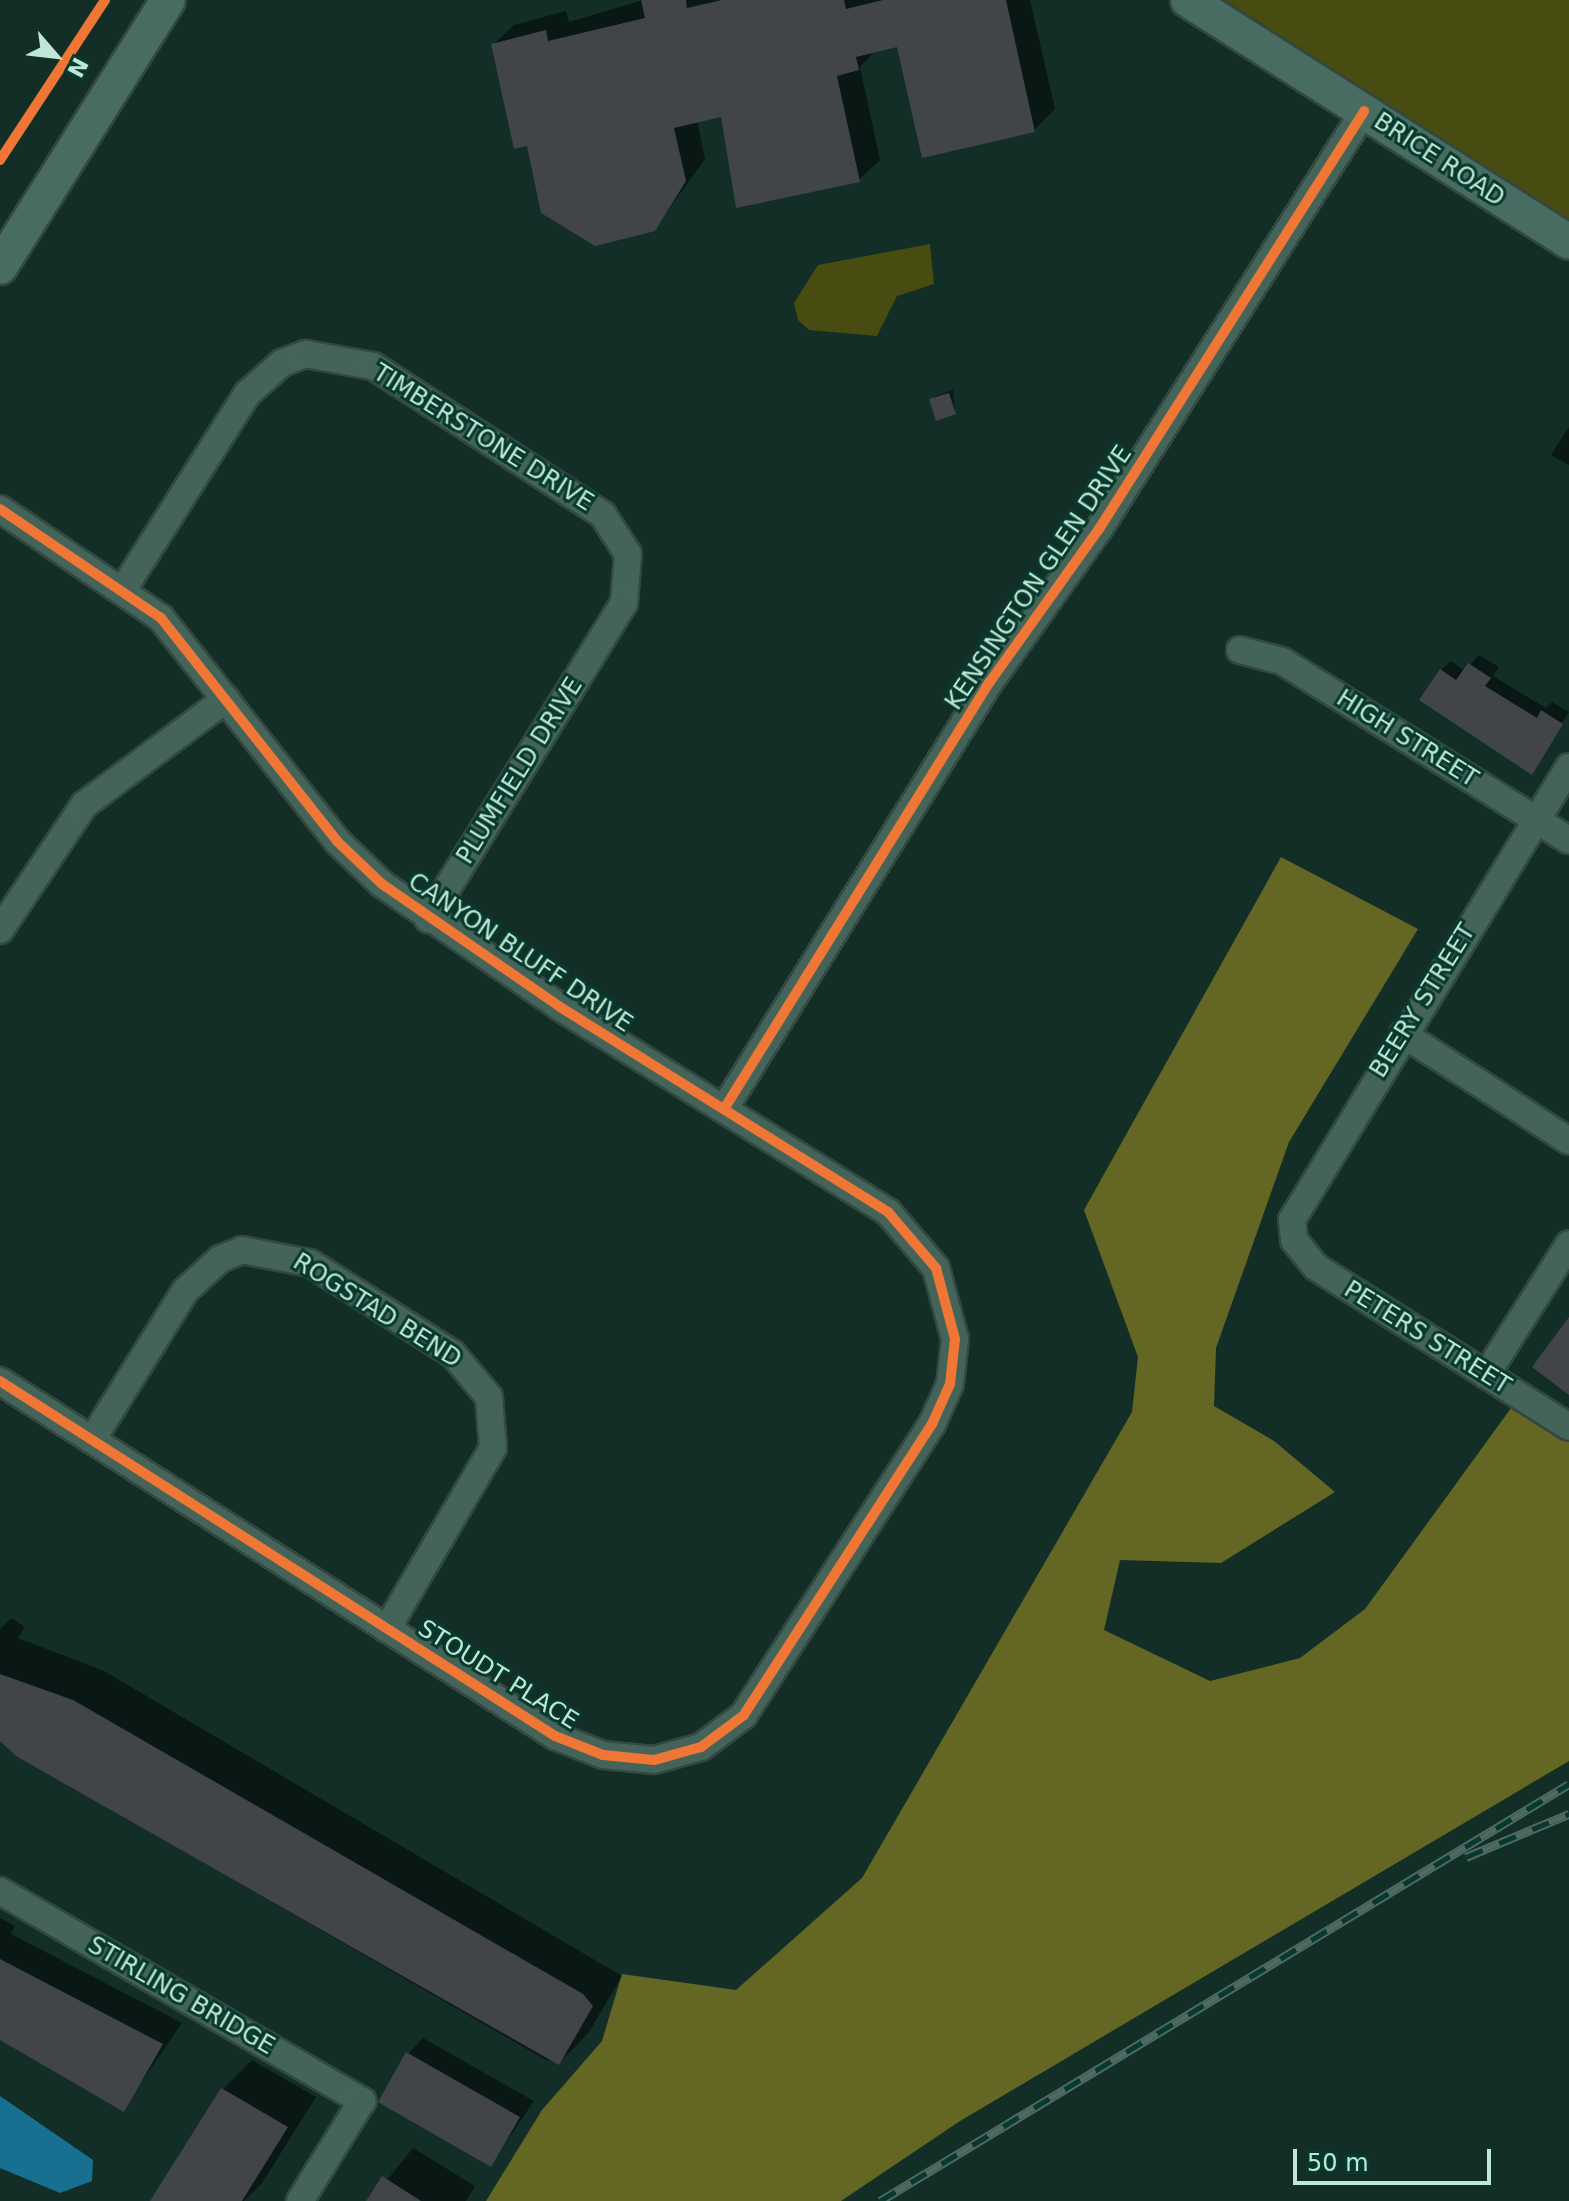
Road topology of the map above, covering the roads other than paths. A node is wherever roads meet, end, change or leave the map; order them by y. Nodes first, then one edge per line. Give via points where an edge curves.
1 (168, 0) edge
2 (1188, 0) edge
3 (1364, 111) junction
4 (1569, 242) edge
5 (0, 267) edge
6 (0, 509) edge
7 (124, 588) junction
8 (614, 624) joint
9 (1240, 650) dead end
10 (226, 699) junction
11 (1569, 767) edge
12 (1536, 819) junction
13 (1569, 840) edge
14 (428, 919) junction
15 (0, 930) edge
16 (1403, 1034) junction
17 (724, 1109) junction
18 (1569, 1141) edge
19 (1294, 1240) joint
20 (1569, 1244) edge
21 (955, 1339) joint
22 (1486, 1375) junction
23 (0, 1381) edge
24 (1569, 1427) edge
25 (92, 1440) junction
26 (387, 1629) junction
27 (0, 1891) edge
28 (300, 2201) edge

1 - 5 main road
2 - 3 main road, BRICE ROAD
3 - 4 main road, BRICE ROAD
3 - 17 street, KENSINGTON GLEN DRIVE via 1099,529 989,683
6 - 7 street, CANYON BLUFF DRIVE
7 - 8 street, TIMBERSTONE DRIVE via 247,394 282,363 328,353 373,366 603,515 628,554 630,579
7 - 10 street, CANYON BLUFF DRIVE via 171,629
8 - 14 street, PLUMFIELD DRIVE
9 - 12 street, HIGH STREET via 1282,661
10 - 14 street, CANYON BLUFF DRIVE via 337,841
10 - 15 street via 84,805
11 - 12 street, BEERY STREET
12 - 13 street, HIGH STREET
12 - 16 street, BEERY STREET
14 - 17 street, CANYON BLUFF DRIVE
16 - 18 street
16 - 19 street, BEERY STREET via 1298,1199
17 - 21 street, CANYON BLUFF DRIVE via 915,1236 950,1301
19 - 22 street, PETERS STREET via 1316,1267
20 - 22 street
21 - 26 street, STOUDT PLACE via 950,1384 932,1424 744,1715 701,1747 654,1760 578,1748
22 - 24 street, PETERS STREET
23 - 25 street, STOUDT PLACE
25 - 26 street, STOUDT PLACE
25 - 26 street, ROGSTAD BEND via 185,1291 220,1259 242,1250 310,1263 453,1354 479,1380 493,1413 484,1472
27 - 28 street, STIRLING BRIDGE via 362,2101

